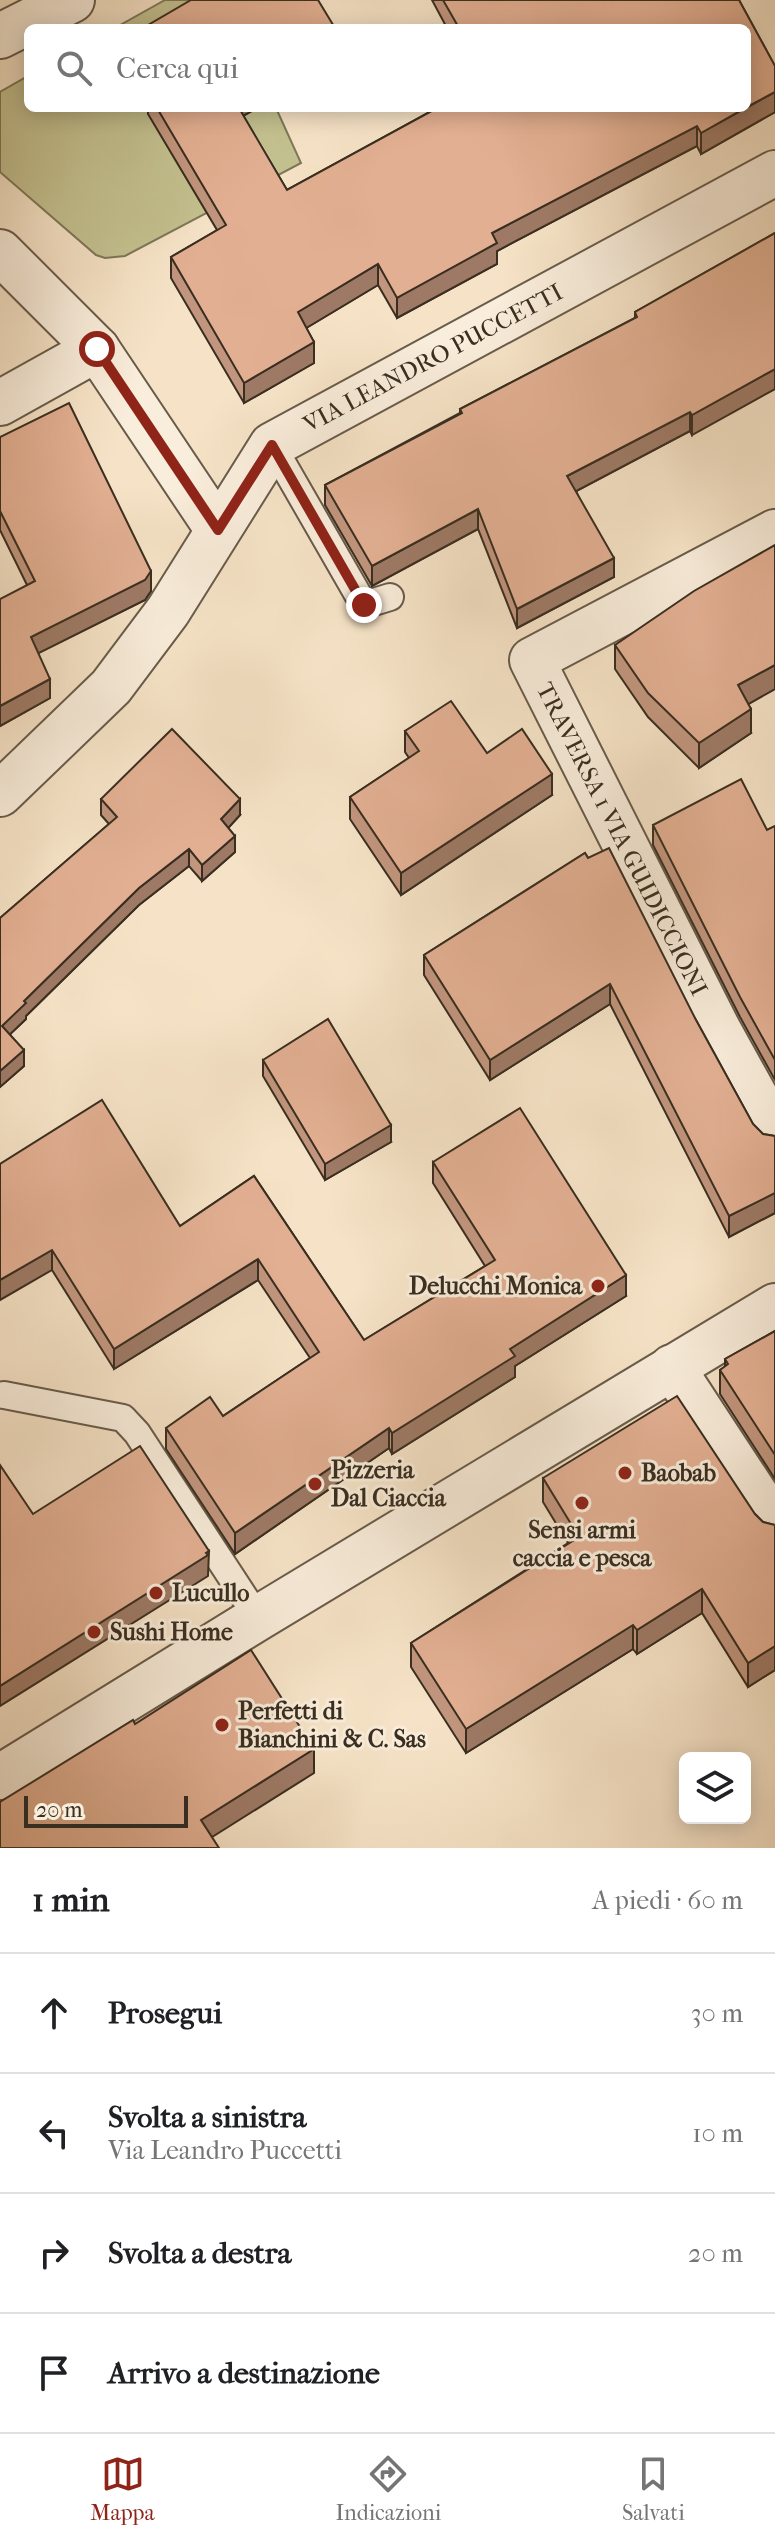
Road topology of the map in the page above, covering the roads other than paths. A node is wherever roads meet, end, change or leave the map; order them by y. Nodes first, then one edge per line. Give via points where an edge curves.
1 (72, 0) edge
2 (0, 36) edge
3 (775, 173) edge
4 (0, 252) edge
5 (97, 349) junction
6 (0, 403) edge
7 (272, 445) junction
8 (218, 530) junction
9 (775, 532) edge
10 (390, 597) dead end
11 (0, 794) edge
12 (775, 1132) edge
13 (775, 1306) edge
14 (672, 1367) junction
15 (4, 1395) dead end
16 (775, 1524) edge
17 (258, 1618) junction
18 (0, 1777) edge

1 - 2 street
3 - 7 street, VIA LEANDRO PUCCETTI
4 - 5 street
5 - 6 street
5 - 8 street
7 - 8 street, VIA LEANDRO PUCCETTI
7 - 10 lane via 364,605
8 - 11 street, VIA LEANDRO PUCCETTI via 168,611 111,687
9 - 12 street, TRAVERSA 1 VIA GUIDICCIONI via 532,660
13 - 14 street
14 - 16 street
14 - 17 street
15 - 17 lane via 123,1418
17 - 18 street

